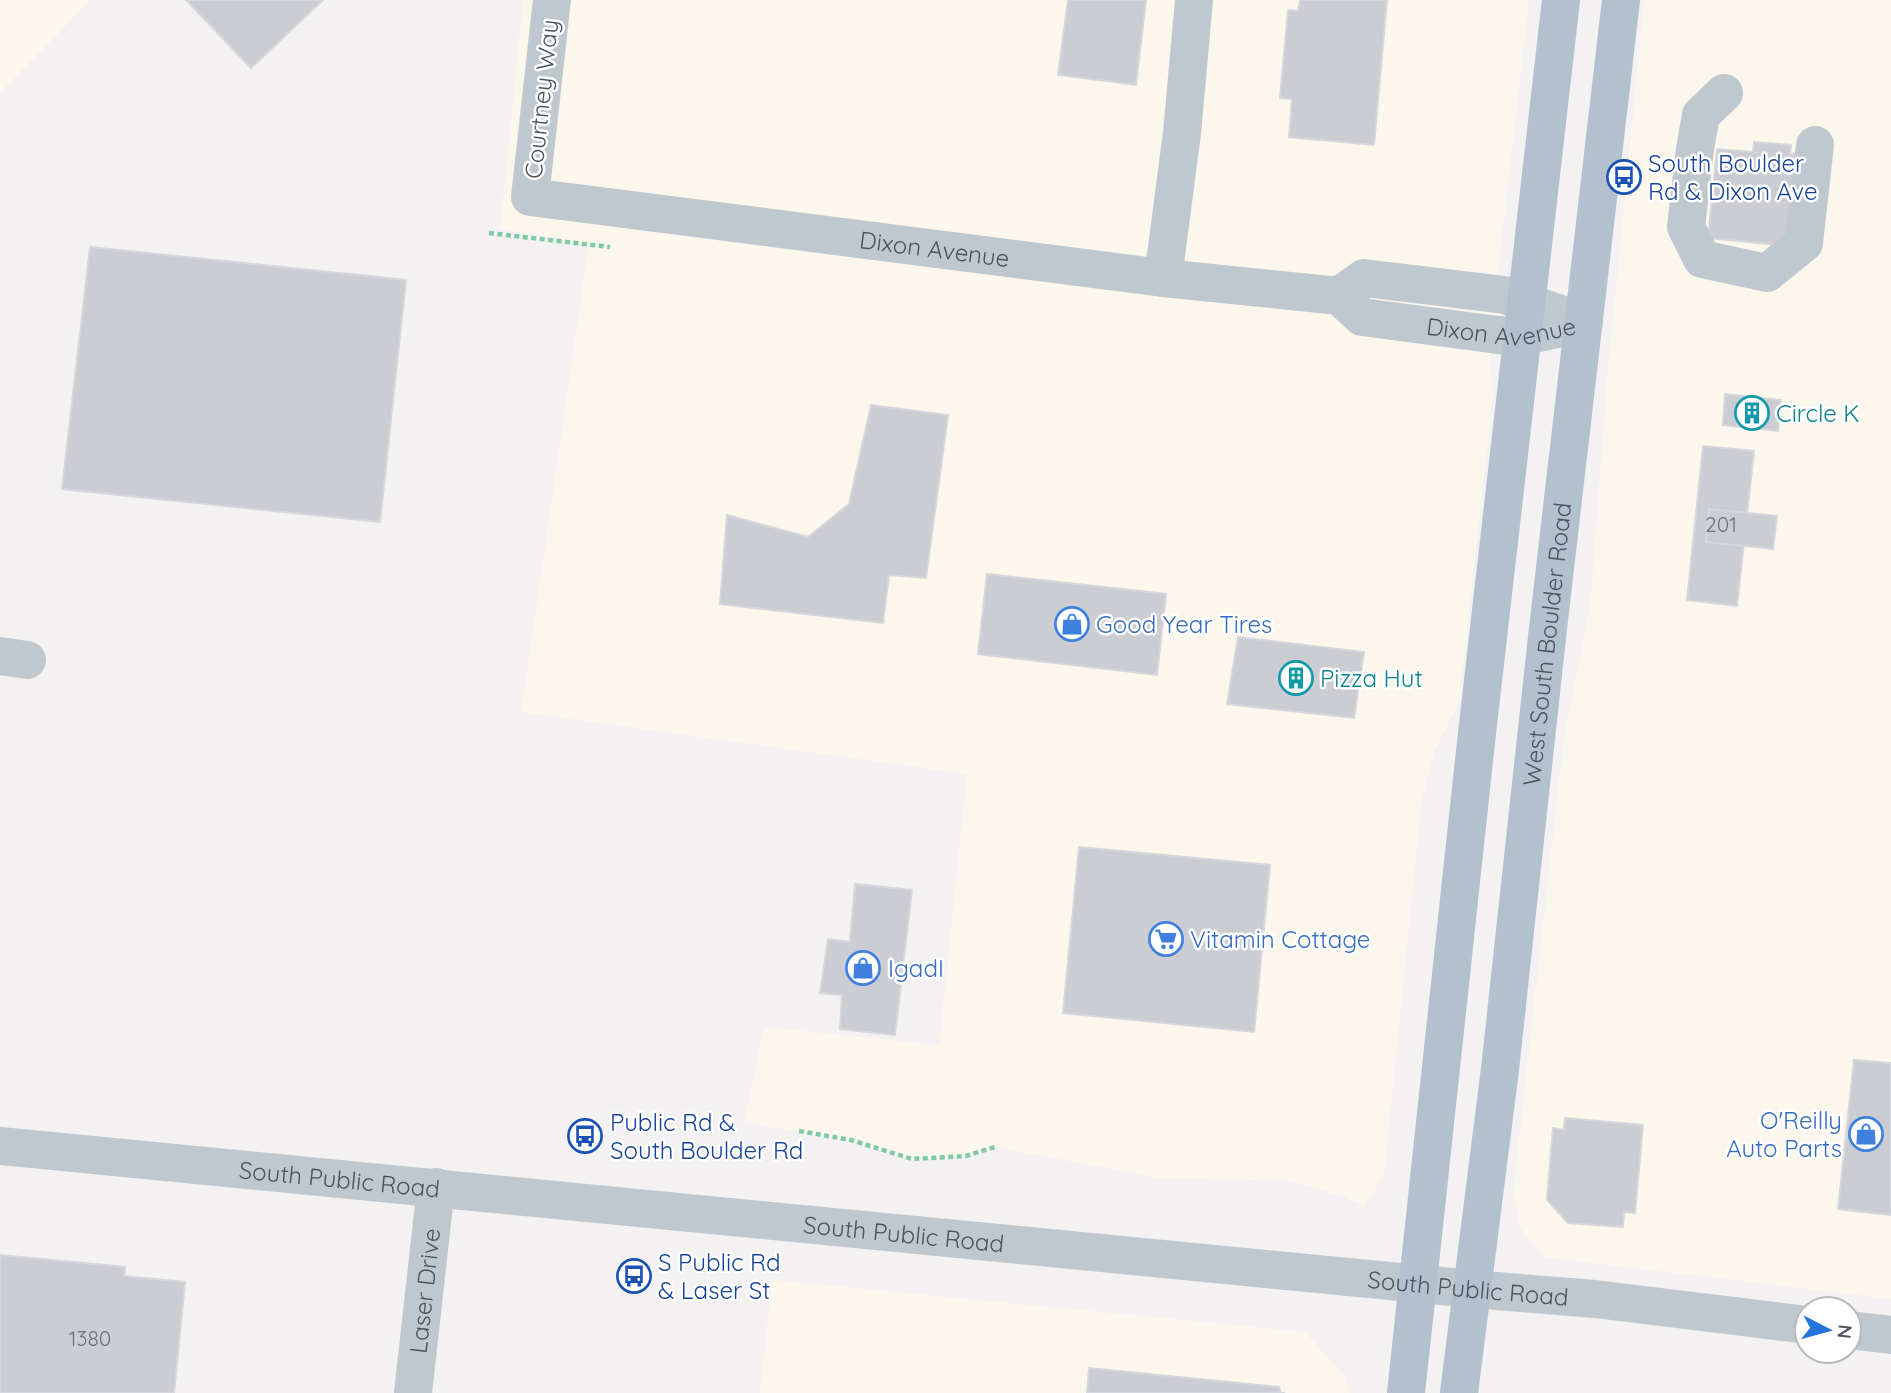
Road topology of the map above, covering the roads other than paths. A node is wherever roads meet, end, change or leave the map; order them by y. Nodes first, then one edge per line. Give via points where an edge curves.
1 (552, 0) edge
2 (1194, 0) edge
3 (1561, 0) edge
4 (1621, 0) edge
5 (1724, 93) dead end
6 (1815, 145) dead end
7 (530, 197) joint
8 (1163, 278) junction
9 (1523, 318) junction
10 (1584, 323) junction
11 (0, 1146) edge
12 (436, 1187) junction
13 (1419, 1283) junction
14 (1472, 1289) junction
15 (1793, 1323) edge
16 (1863, 1332) edge
17 (1891, 1335) edge
18 (413, 1393) edge
19 (1406, 1393) edge
20 (1459, 1393) edge

1 - 7 street, Courtney Way
2 - 8 street
3 - 9 main road
4 - 10 main road, West South Boulder Road
5 - 6 street via 1701,115 1695,149 1686,227 1702,259 1767,273 1804,243
7 - 8 street, Dixon Avenue
8 - 9 street, Dixon Avenue via 1339,296 1364,278 1505,295
9 - 10 street, Dixon Avenue
9 - 13 main road
10 - 14 main road, West South Boulder Road
11 - 12 street, South Public Road
12 - 13 street, South Public Road
12 - 18 street, Laser Drive
13 - 14 street, South Public Road
13 - 19 main road
14 - 15 street, South Public Road
14 - 20 main road, West South Boulder Road
16 - 17 street

